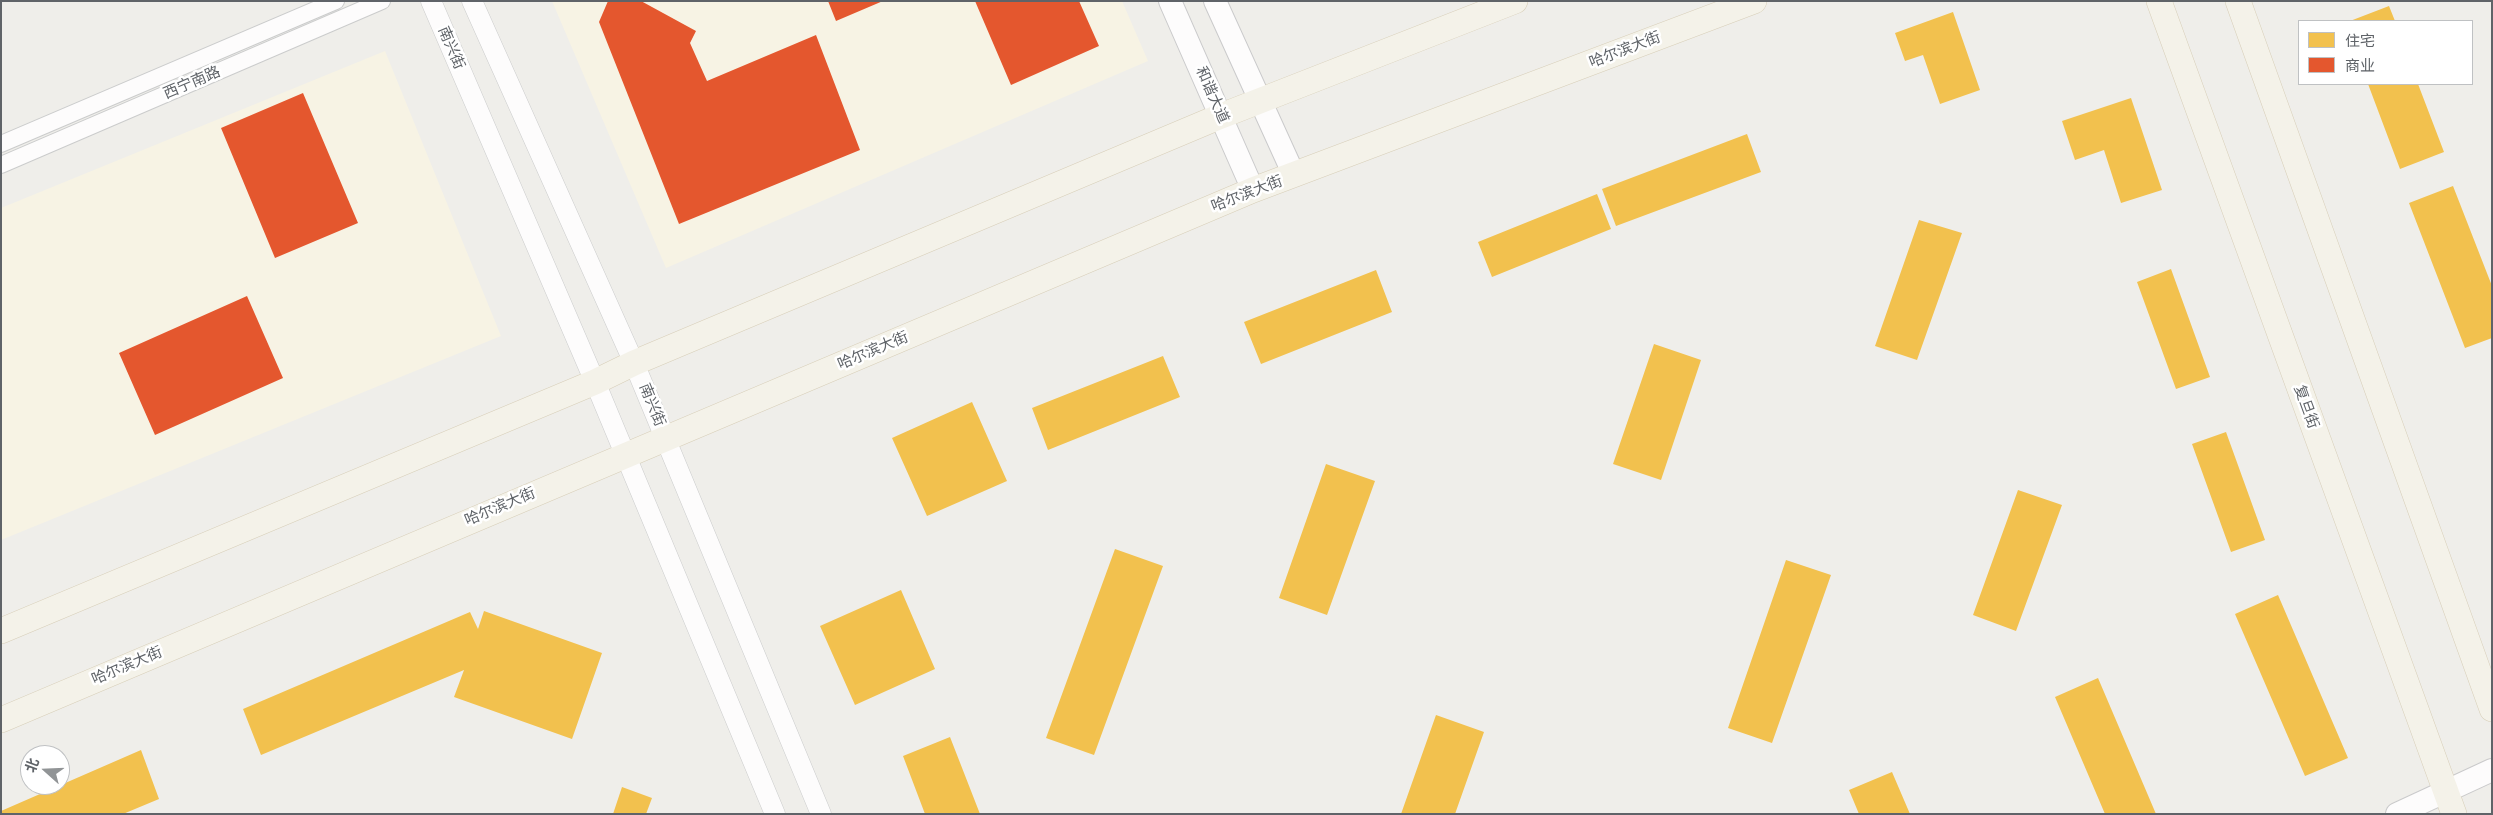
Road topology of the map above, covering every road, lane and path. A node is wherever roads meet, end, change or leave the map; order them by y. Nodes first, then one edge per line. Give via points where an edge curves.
1 (336, 1) edge
2 (382, 1) edge
3 (431, 1) edge
4 (472, 1) edge
5 (1170, 1) edge
6 (1215, 1) edge
7 (1515, 1) edge
8 (1754, 1) edge
9 (2159, 1) edge
10 (2238, 1) edge
11 (1260, 101) junction
12 (1221, 116) junction
13 (1, 144) edge
14 (1, 165) edge
15 (1294, 175) junction
16 (1253, 190) junction
17 (634, 363) junction
18 (595, 382) junction
19 (665, 439) junction
20 (624, 455) junction
21 (1, 631) edge
22 (2492, 709) edge
23 (1, 720) edge
24 (2492, 770) edge
25 (2450, 803) edge
26 (774, 814) edge
27 (821, 814) edge
28 (2397, 814) edge

1 - 13 street, 西宁南路
2 - 14 street, 西宁南路
3 - 18 street, 南兴街
4 - 17 street, 南兴街
5 - 12 main road, 和谐大道
6 - 11 main road
7 - 11 main road
8 - 15 main road, 哈尔滨大街
9 - 25 main road, 复旦街
10 - 22 main road
11 - 12 main road
11 - 15 main road
12 - 16 main road, 和谐大道
12 - 17 main road
15 - 16 main road, 哈尔滨大街
16 - 19 main road, 哈尔滨大街
17 - 18 main road
17 - 19 street, 南兴街
18 - 20 street, 南兴街
18 - 21 main road
19 - 20 main road, 哈尔滨大街
19 - 27 street, 南兴街
20 - 23 main road, 哈尔滨大街
20 - 26 street, 南兴街
24 - 25 main road
25 - 28 main road

